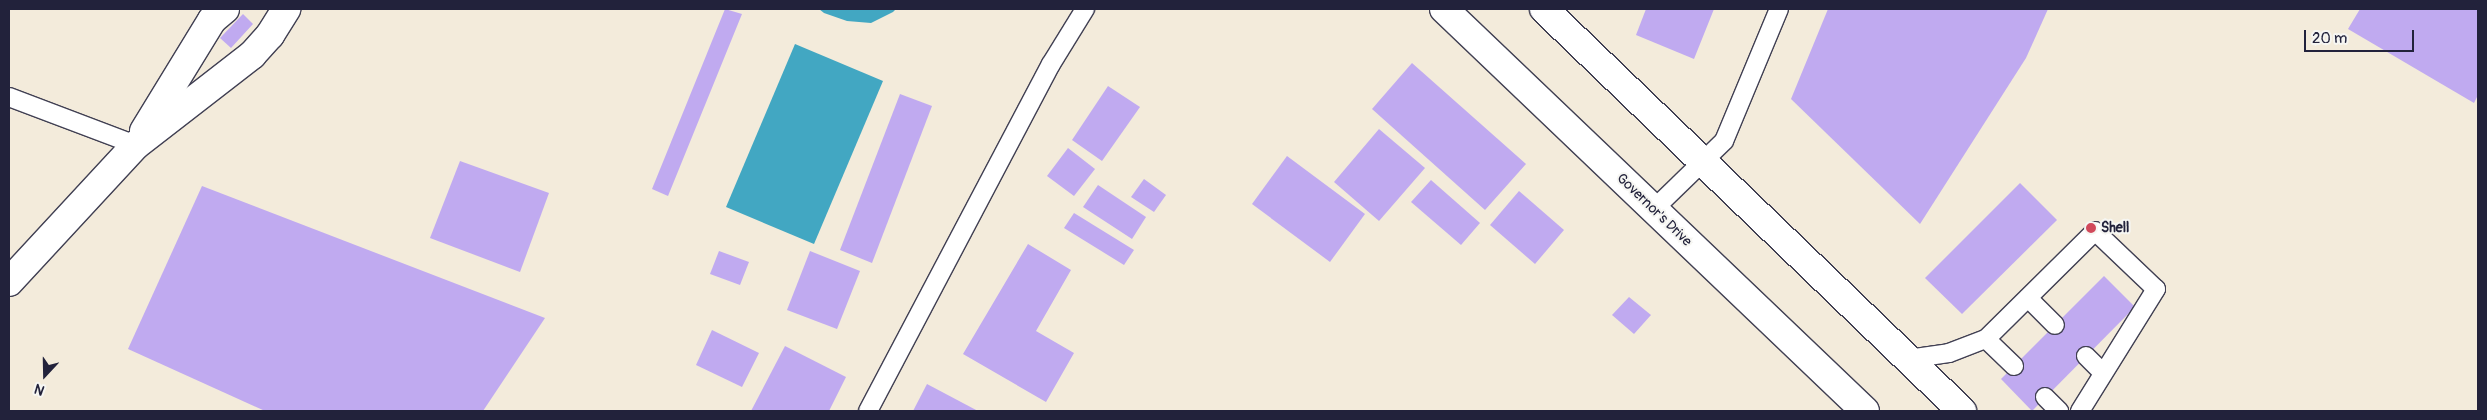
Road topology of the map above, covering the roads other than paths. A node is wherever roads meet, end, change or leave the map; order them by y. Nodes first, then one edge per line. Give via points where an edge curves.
1 (225, 9) edge
2 (286, 9) edge
3 (1085, 9) edge
4 (1444, 9) edge
5 (1544, 9) edge
6 (1779, 9) edge
7 (9, 97) edge
8 (136, 145) junction
9 (1702, 162) junction
10 (1654, 210) junction
11 (9, 282) edge
12 (2028, 298) junction
13 (2056, 325) dead end
14 (1986, 339) junction
15 (2086, 356) dead end
16 (1908, 359) junction
17 (2014, 366) dead end
18 (2104, 373) junction
19 (2045, 397) dead end
20 (1857, 409) edge
21 (868, 411) edge
22 (1962, 411) edge
23 (2059, 411) edge
24 (2080, 411) edge

1 - 8 main road via 212,20
2 - 8 main road via 270,35 252,55
3 - 21 lane via 1051,64
4 - 10 main road, Governor's Drive
5 - 9 main road
6 - 9 lane via 1724,141
7 - 8 lane
8 - 11 main road
9 - 10 lane
9 - 16 main road
10 - 20 main road, Governor's Drive
12 - 13 lane
12 - 14 lane
12 - 18 lane via 2095,231 2156,289
14 - 16 lane via 1949,353
14 - 17 lane
15 - 18 lane
16 - 22 main road
18 - 24 lane
19 - 23 lane

